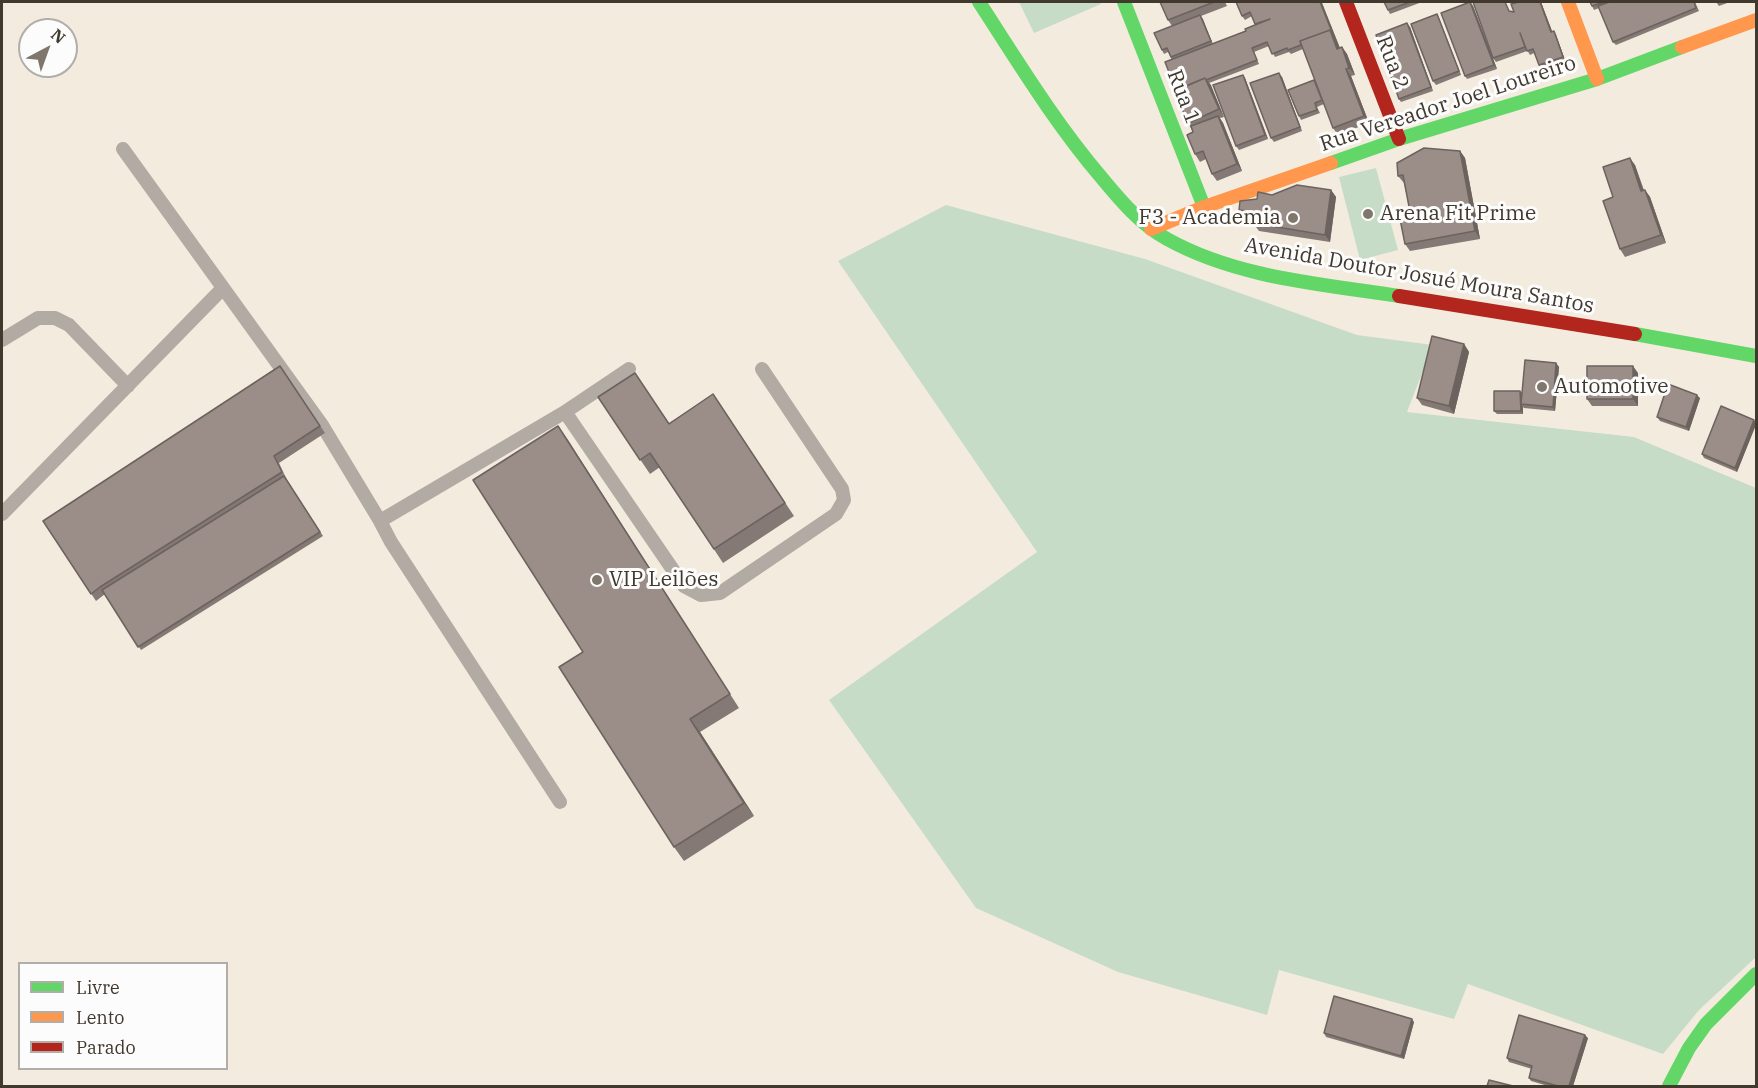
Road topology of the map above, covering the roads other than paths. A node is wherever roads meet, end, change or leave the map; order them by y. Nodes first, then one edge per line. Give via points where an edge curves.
1 (979, 2) edge
2 (1124, 2) edge
3 (1346, 2) edge
4 (1568, 2) edge
5 (1756, 20) edge
6 (1597, 79) junction
7 (1399, 139) junction
8 (123, 149) dead end
9 (1204, 207) junction
10 (1151, 229) junction
11 (223, 288) junction
12 (2, 340) edge
13 (1756, 356) edge
14 (629, 369) dead end
15 (762, 369) dead end
16 (128, 386) junction
17 (565, 412) junction
18 (2, 514) edge
19 (380, 522) junction
20 (560, 802) dead end
21 (1756, 974) edge
22 (1669, 1086) edge

1 - 10 street, Avenida Doutor Josué Moura Santos via 1044,102 1097,173
2 - 9 street, Rua 1
3 - 7 street, Rua 2
4 - 6 street
5 - 6 street, Rua Vereador Joel Loureiro
6 - 7 street, Rua Vereador Joel Loureiro
7 - 9 street, Rua Vereador Joel Loureiro
8 - 11 lane
9 - 10 street, Rua Vereador Joel Loureiro
10 - 13 street, Avenida Doutor Josué Moura Santos via 1221,263 1271,276
11 - 16 lane
11 - 19 lane via 322,425
12 - 16 lane via 38,318 55,318 69,325
14 - 17 lane
15 - 17 lane via 842,489 844,500 836,514 720,593 701,595 684,586
16 - 18 lane
17 - 19 lane
19 - 20 lane
21 - 22 street via 1706,1024

